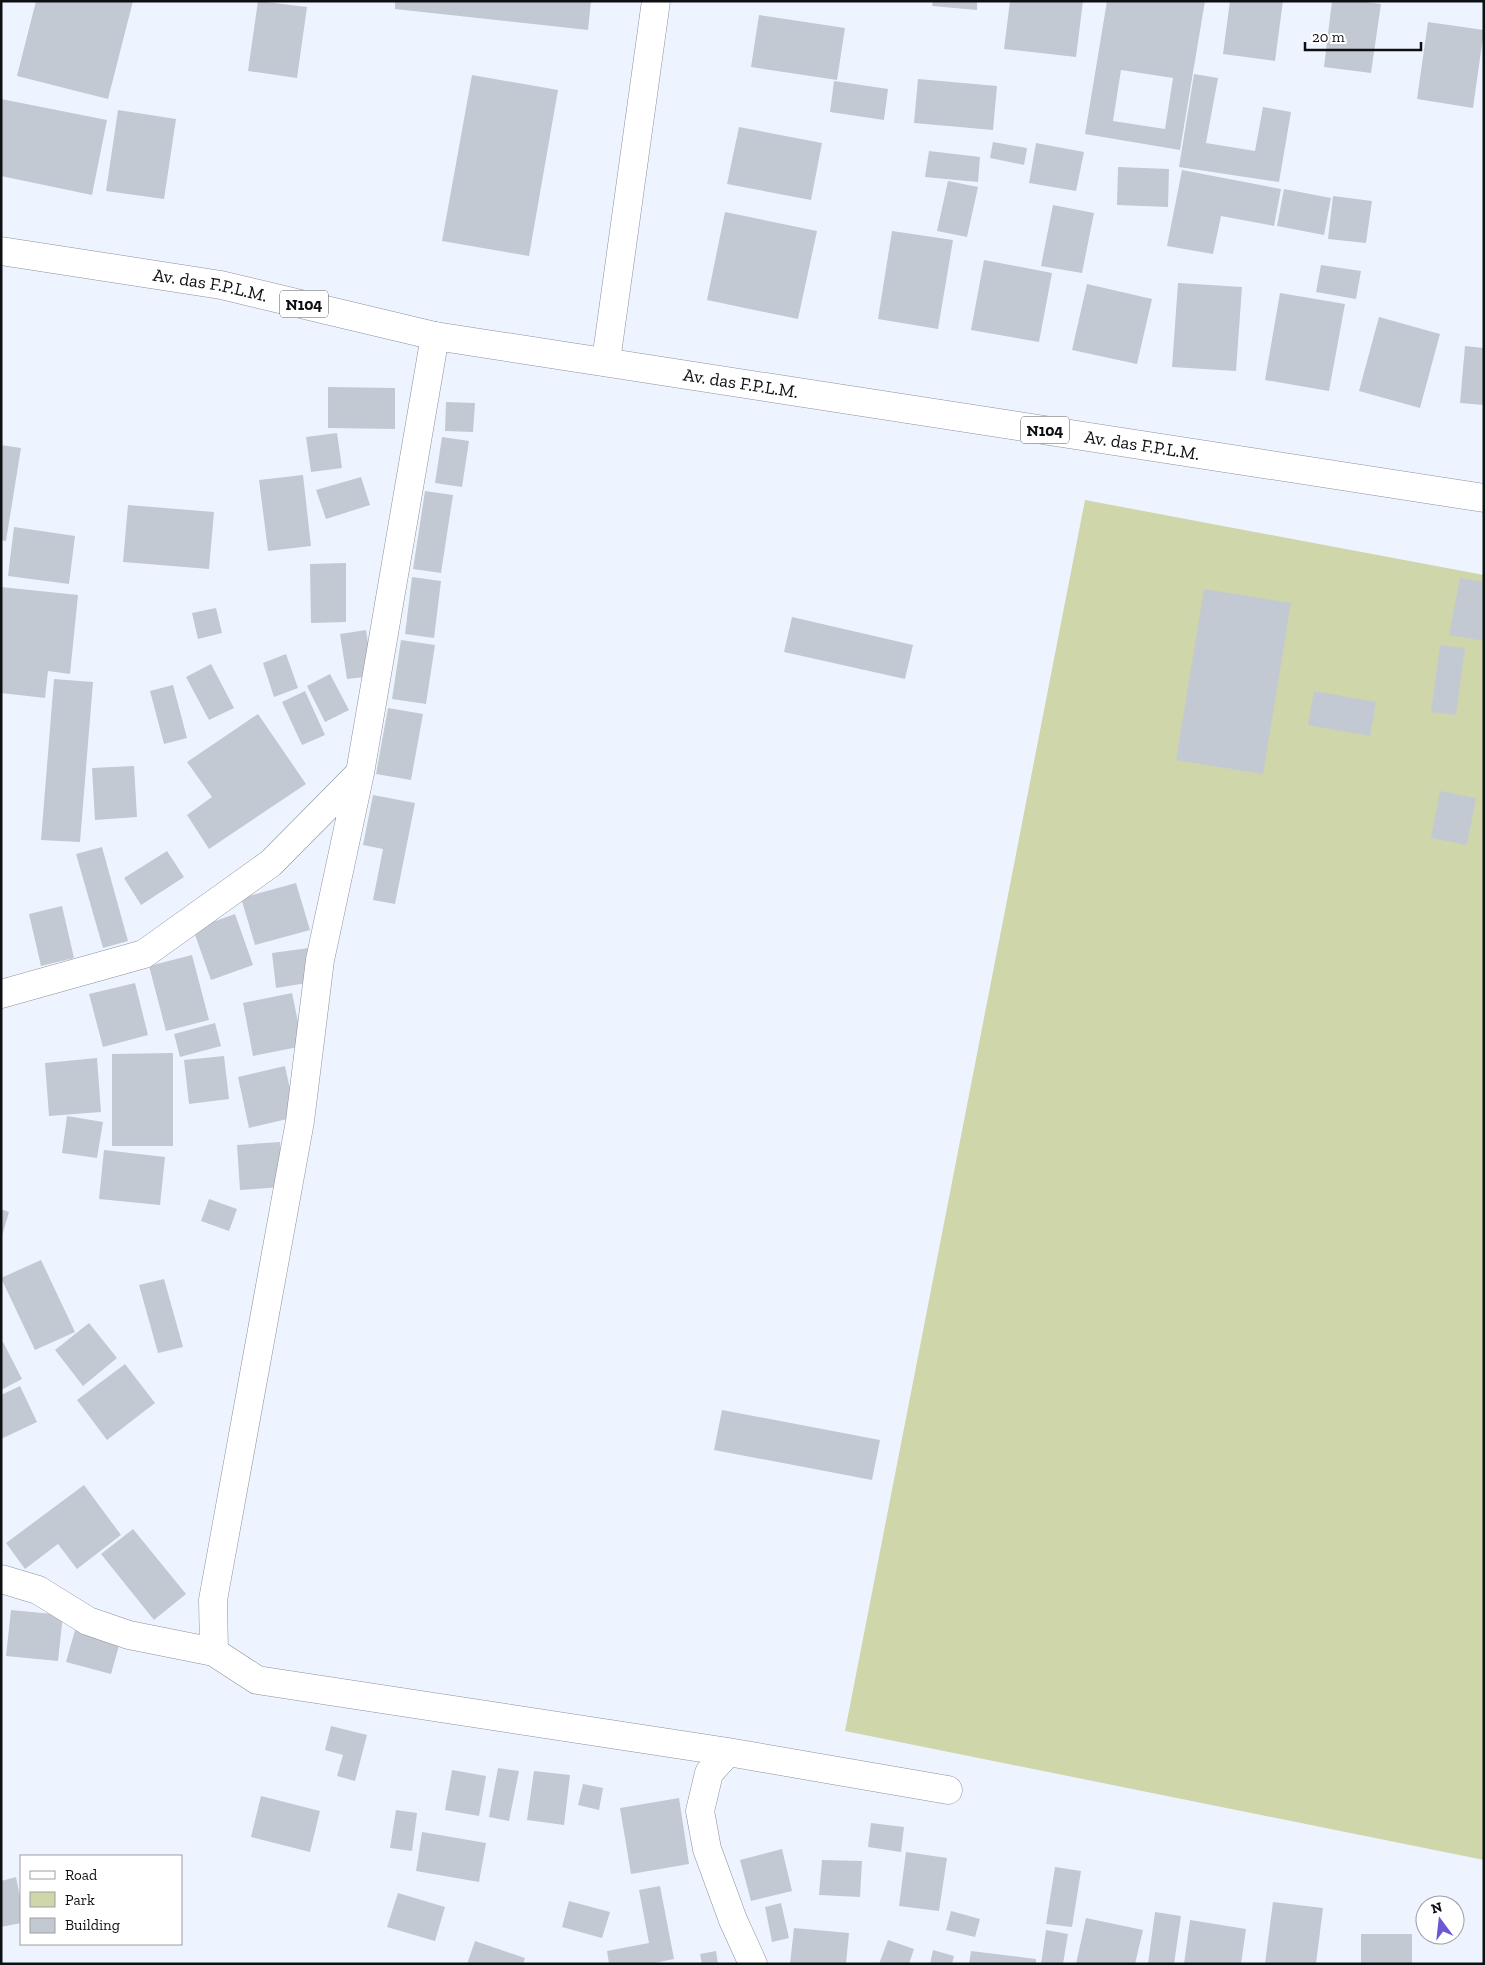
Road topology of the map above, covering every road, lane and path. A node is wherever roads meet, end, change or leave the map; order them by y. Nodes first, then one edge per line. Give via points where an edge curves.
1 (656, 1) edge
2 (1, 251) edge
3 (435, 336) junction
4 (606, 361) junction
5 (1484, 498) edge
6 (360, 774) junction
7 (1, 994) edge
8 (1, 1579) edge
9 (214, 1652) junction
10 (728, 1752) junction
11 (948, 1790) dead end
12 (753, 1964) edge

1 - 4 street
2 - 3 street, Av. das F.P.L.M. / N104 via 221,285
3 - 4 street, Av. das F.P.L.M. / N104
3 - 6 street
4 - 5 street, Av. das F.P.L.M. / N104
6 - 7 street via 271,863 144,954
6 - 9 street via 320,960 300,1121 214,1600
8 - 9 street via 38,1590 88,1621 129,1635
9 - 10 street via 257,1680
10 - 11 street
10 - 12 street via 709,1773 700,1811 707,1849

